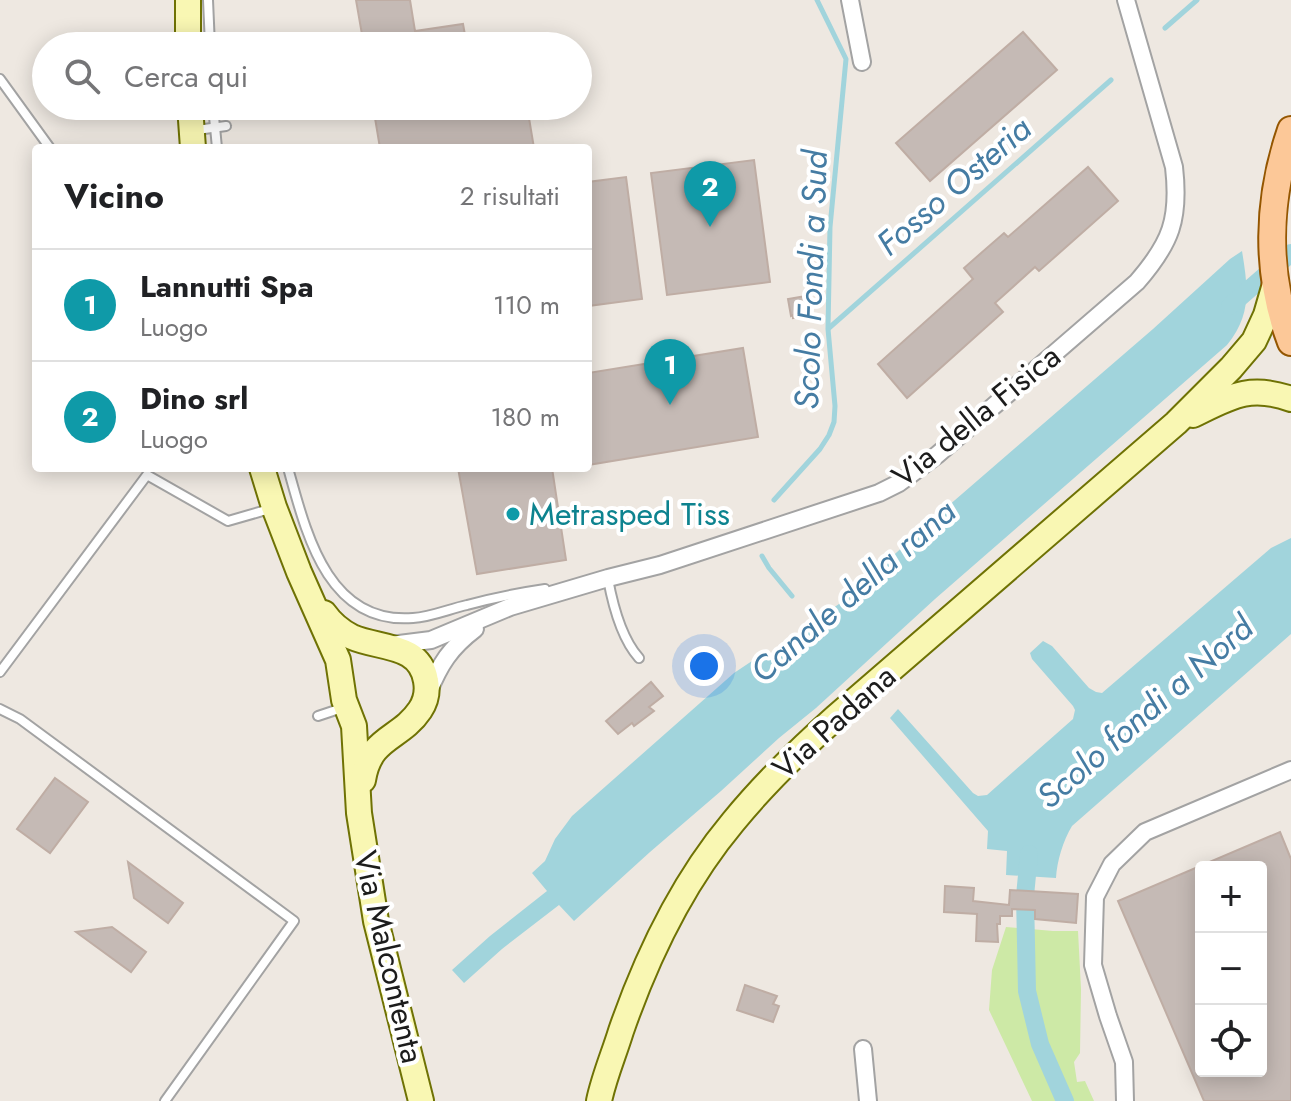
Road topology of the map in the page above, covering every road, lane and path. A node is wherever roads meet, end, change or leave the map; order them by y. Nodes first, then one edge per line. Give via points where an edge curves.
1 (188, 0) edge
2 (208, 0) edge
3 (850, 0) edge
4 (1126, 0) edge
5 (188, 32) edge
6 (209, 32) edge
7 (862, 62) dead end
8 (0, 79) edge
9 (226, 126) dead end
10 (1291, 130) edge
11 (200, 136) edge
12 (47, 144) edge
13 (1275, 284) junction
14 (1291, 342) edge
15 (1291, 399) edge
16 (1176, 423) junction
17 (263, 472) edge
18 (289, 472) edge
19 (274, 507) junction
20 (602, 580) junction
21 (306, 588) junction
22 (510, 607) junction
23 (382, 646) junction
24 (639, 658) dead end
25 (0, 672) edge
26 (426, 699) junction
27 (346, 701) junction
28 (0, 709) edge
29 (318, 716) dead end
30 (407, 724) junction
31 (1291, 770) edge
32 (359, 813) junction
33 (863, 1049) dead end
34 (165, 1101) edge
35 (421, 1101) edge
36 (599, 1101) edge
37 (868, 1101) edge
38 (1125, 1101) edge

1 - 5 main road
2 - 6 lane
3 - 7 street
4 - 20 street, Via della Fisica via 1174,167 1172,228 1153,265 899,483 858,501
8 - 12 lane
9 - 11 lane
10 - 13 main road via 1275,191
13 - 14 main road
13 - 16 main road, Via Padana via 1254,341
15 - 16 main road, Via Padana via 1252,391
16 - 36 main road, Via Padana via 836,717 746,805 709,852 667,921 632,999
17 - 19 main road, Via Malcontenta
18 - 20 lane via 329,579 372,612 415,618 503,596
19 - 21 main road, Via Malcontenta
19 - 25 lane via 228,521 147,475
20 - 22 street, Via della Fisica
20 - 24 lane
21 - 23 main road, Via Malcontenta via 336,627
21 - 27 main road, Via Malcontenta via 338,660
22 - 23 street, Via della Fisica via 431,640
22 - 26 street, Via della Fisica via 452,648
23 - 26 main road, Via Malcontenta via 404,650 418,662
23 - 27 main road via 355,658 344,674
26 - 30 main road, Via Malcontenta
27 - 29 lane
27 - 30 main road via 362,724 387,730
27 - 32 main road, Via Malcontenta via 356,738
28 - 34 lane via 294,921
30 - 32 main road, Via Malcontenta via 380,743 366,763
31 - 38 street via 1145,832 1112,864 1095,897 1093,965 1124,1062
32 - 35 main road, Via Malcontenta via 379,935
33 - 37 street

